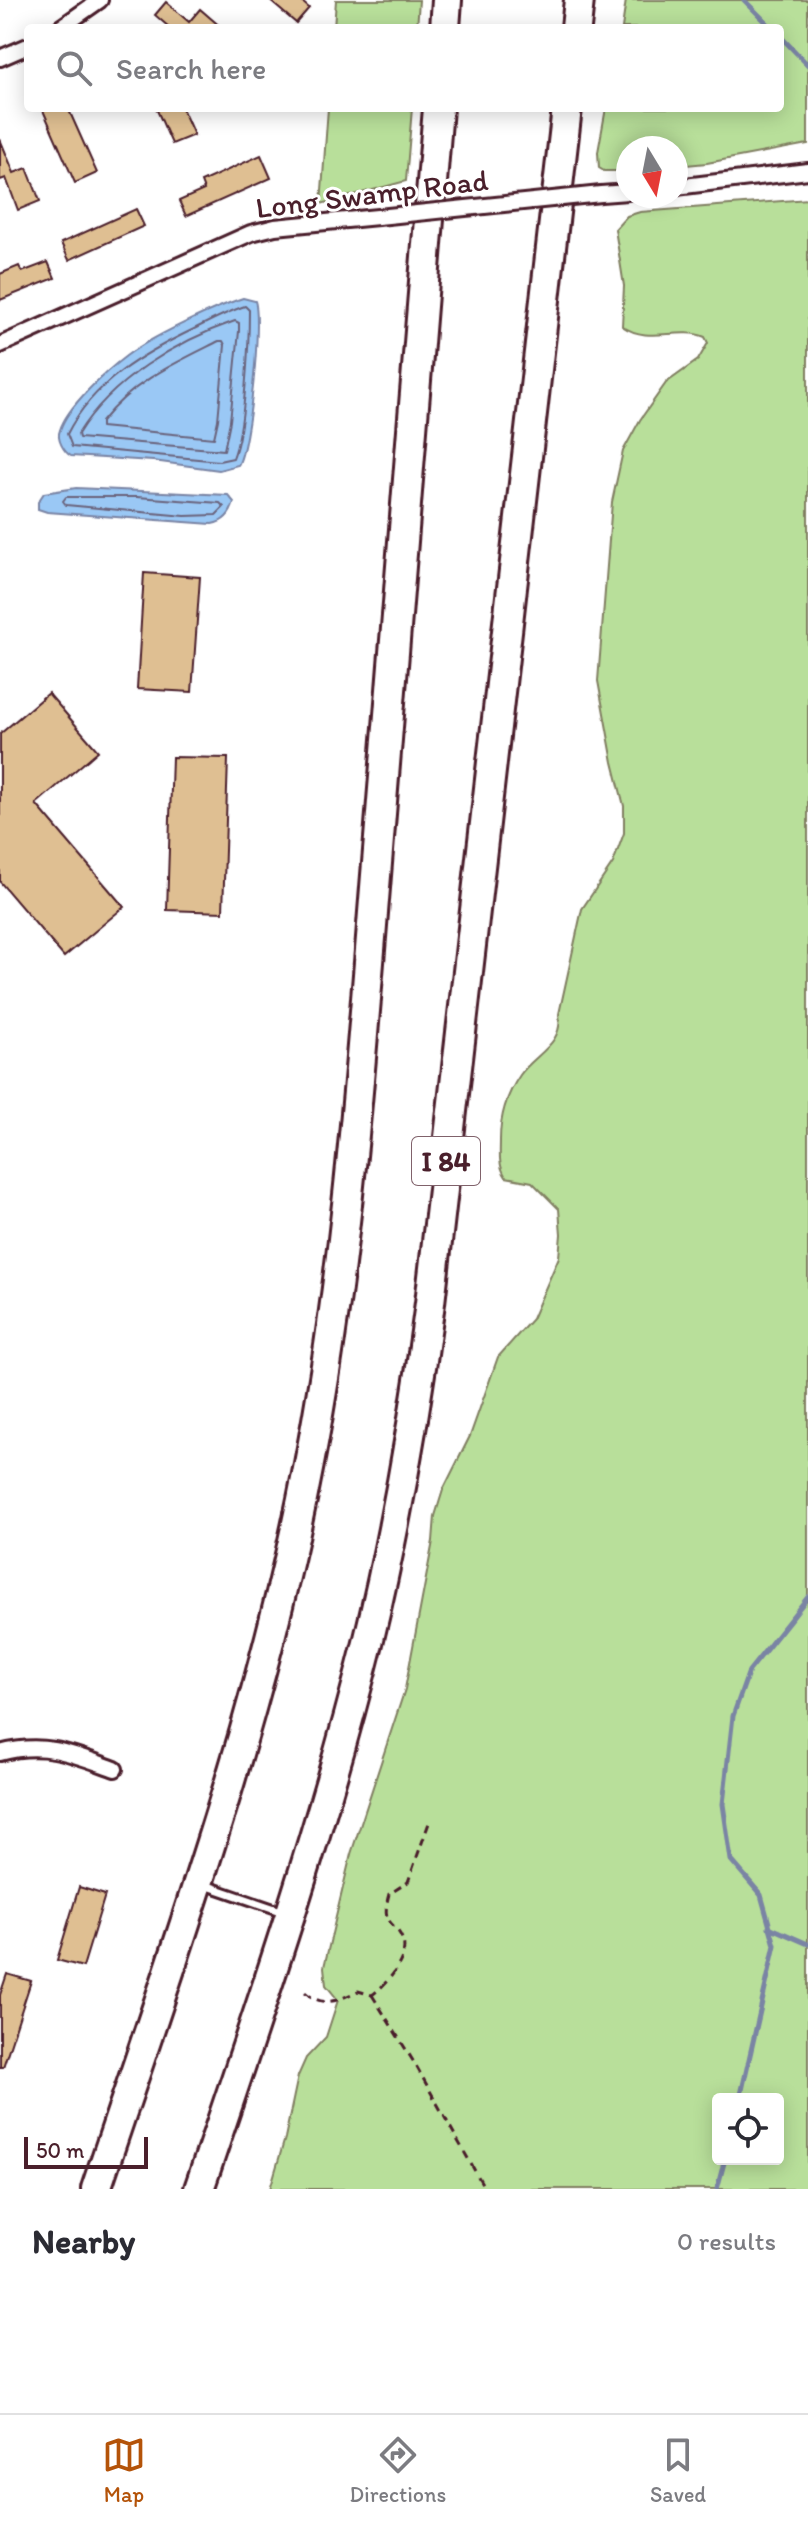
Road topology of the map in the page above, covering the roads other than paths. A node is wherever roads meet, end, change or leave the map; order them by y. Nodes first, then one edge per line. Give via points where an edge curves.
1 (100, 0) edge
2 (447, 0) edge
3 (579, 0) edge
4 (66, 24) edge
5 (445, 24) edge
6 (576, 24) edge
7 (24, 48) edge
8 (0, 58) edge
9 (438, 112) edge
10 (567, 112) edge
11 (808, 171) edge
12 (688, 186) edge
13 (616, 193) edge
14 (0, 345) edge
15 (0, 1753) edge
16 (115, 1769) dead end
17 (199, 1883) junction
18 (291, 1914) junction
19 (96, 2189) edge
20 (199, 2189) edge

1 - 4 street
2 - 5 highway
3 - 6 highway
7 - 8 street
9 - 17 highway via 354,1147 337,1296 281,1600
10 - 18 highway, I 84 via 417,1394 368,1642
11 - 12 street
13 - 14 street, Long Swamp Road, bridge via 275,227
15 - 16 street via 48,1747
17 - 18 lane
17 - 19 highway
18 - 20 highway, I 84

